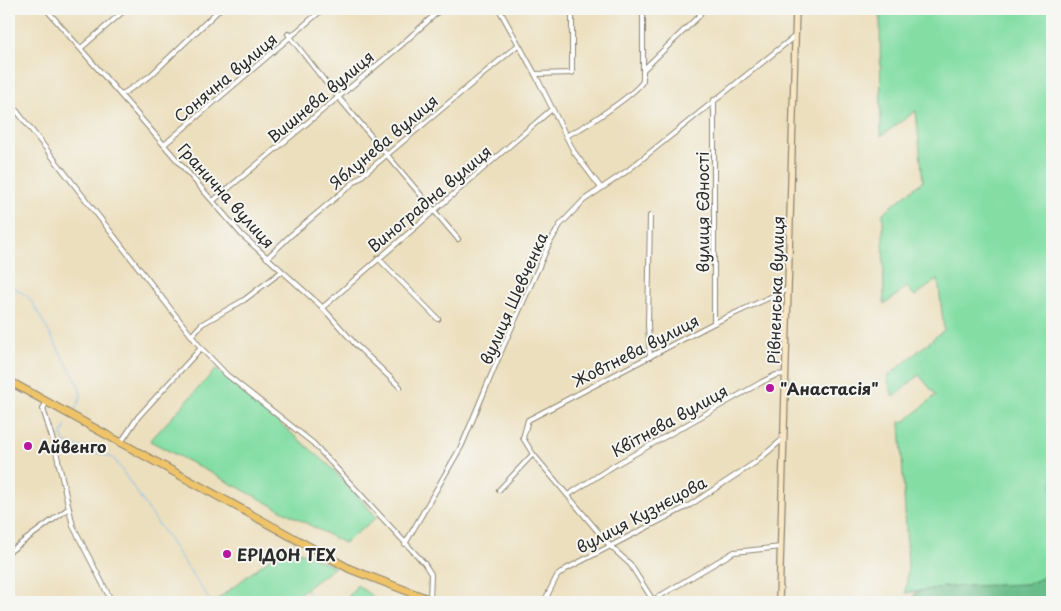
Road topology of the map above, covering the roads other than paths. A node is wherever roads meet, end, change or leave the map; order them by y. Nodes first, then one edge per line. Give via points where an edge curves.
1 (46, 9) edge
2 (126, 9) edge
3 (220, 9) edge
4 (323, 9) edge
5 (441, 9) edge
6 (499, 9) edge
7 (572, 9) edge
8 (643, 9) edge
9 (702, 9) edge
10 (796, 9) edge
11 (289, 36) junction
12 (795, 36) junction
13 (518, 45) junction
14 (81, 48) junction
15 (644, 70) junction
16 (536, 74) junction
17 (121, 95) junction
18 (339, 97) junction
19 (714, 100) junction
20 (9, 101) edge
21 (552, 110) junction
22 (567, 135) junction
23 (165, 144) junction
24 (388, 155) junction
25 (601, 188) junction
26 (214, 200) junction
27 (434, 210) junction
28 (650, 216) dead end
29 (458, 239) dead end
30 (267, 258) junction
31 (378, 258) junction
32 (281, 272) junction
33 (788, 289) junction
34 (322, 308) junction
35 (438, 319) dead end
36 (714, 324) junction
37 (192, 335) junction
38 (200, 348) junction
39 (650, 357) junction
40 (786, 374) junction
41 (9, 381) edge
42 (400, 387) dead end
43 (46, 403) junction
44 (783, 439) junction
45 (120, 444) junction
46 (533, 454) junction
47 (499, 490) dead end
48 (568, 495) junction
49 (69, 508) junction
50 (405, 544) junction
51 (610, 546) junction
52 (782, 548) junction
53 (9, 552) edge
54 (433, 601) edge
55 (654, 601) edge
56 (112, 602) edge
57 (544, 602) edge
58 (779, 602) edge

1 - 14 street, Гранична вулиця
2 - 14 street
3 - 17 street via 150,76
4 - 11 street, Сонячна вулиця
5 - 18 street, Вишнева вулиця
6 - 13 street
7 - 16 street via 572,73
8 - 15 street
9 - 15 street via 699,16
10 - 12 main road, Рівненська вулиця
11 - 18 street
11 - 23 street, Сонячна вулиця
12 - 19 street, вулиця Шевченка
12 - 33 main road, Рівненська вулиця
13 - 16 street
13 - 24 street, Яблунева вулиця
14 - 17 street, Гранична вулиця
15 - 22 street via 639,87
16 - 21 street
17 - 23 street, Гранична вулиця
18 - 24 street
18 - 26 street, Вишнева вулиця
19 - 25 street, вулиця Шевченка via 627,171
19 - 36 street, вулиця Єдності
20 - 37 street
21 - 22 street
21 - 27 street, Виноградна вулиця
22 - 25 street via 574,152
23 - 26 street, Гранична вулиця
24 - 27 street
24 - 30 street, Яблунева вулиця
25 - 50 street, вулиця Шевченка via 574,209 549,244 462,445
26 - 30 street, Гранична вулиця via 242,235
27 - 29 street
27 - 31 street, Виноградна вулиця
28 - 39 street
30 - 32 street, Гранична вулиця
31 - 34 street, Виноградна вулиця
31 - 35 street
32 - 34 street, Гранична вулиця
32 - 37 street via 228,310 202,324
33 - 36 street, Жовтнева вулиця
33 - 40 main road, Рівненська вулиця
34 - 42 street, Гранична вулиця
36 - 39 street, Жовтнева вулиця
37 - 38 street
38 - 45 street via 138,417
38 - 50 street via 227,375 313,443
39 - 46 street, Жовтнева вулиця via 528,420 523,438
40 - 44 main road, Рівненська вулиця
40 - 48 street, Квітнева вулиця via 762,382 647,446
41 - 43 highway
43 - 45 highway
43 - 49 street via 43,408
44 - 51 street, вулиця Кузнєцова via 756,462 690,505
44 - 52 main road, Рівненська вулиця
45 - 54 highway via 350,569
46 - 47 street
46 - 48 street, Жовтнева вулиця
48 - 51 street, Жовтнева вулиця
49 - 53 street
49 - 56 street via 78,539
50 - 54 street via 431,574
51 - 55 street, Жовтнева вулиця via 630,564
51 - 57 street, вулиця Кузнєцова via 557,576
52 - 55 street via 734,552
52 - 58 main road, Рівненська вулиця

